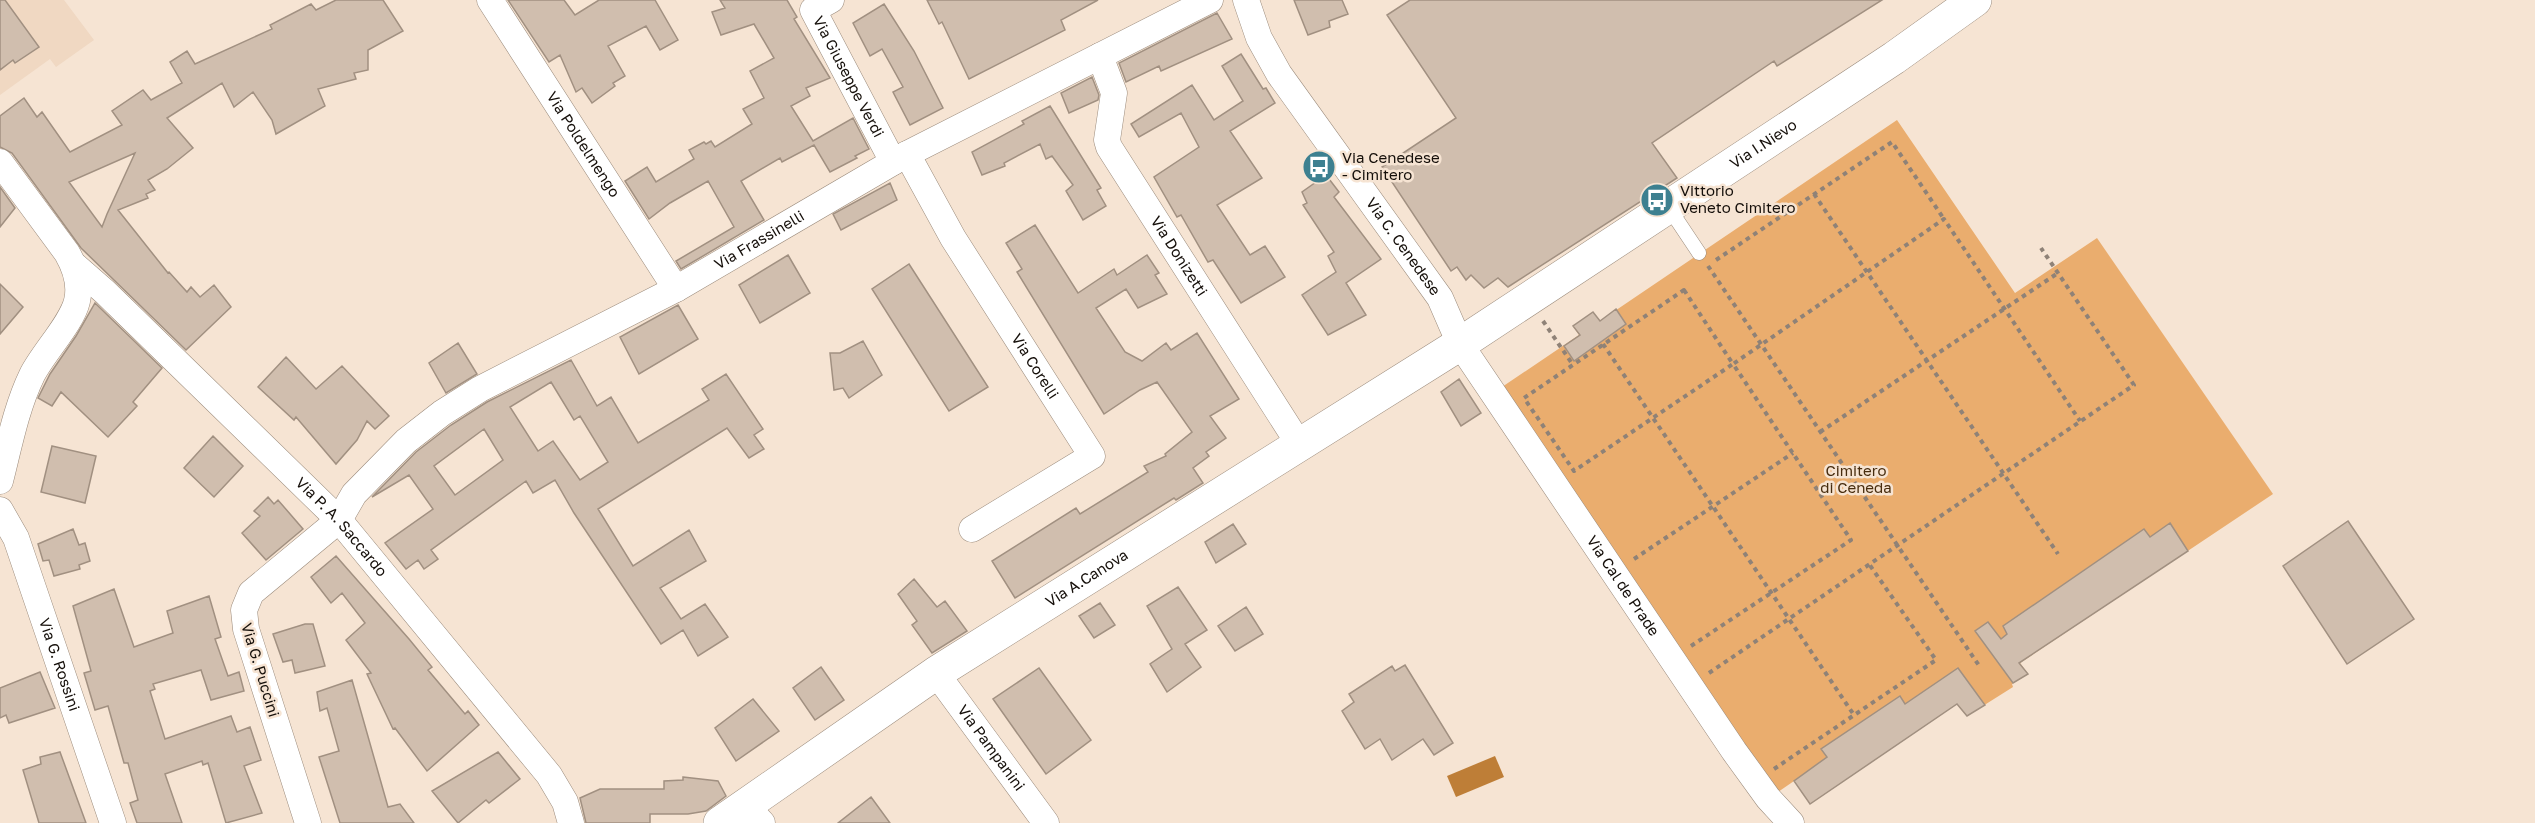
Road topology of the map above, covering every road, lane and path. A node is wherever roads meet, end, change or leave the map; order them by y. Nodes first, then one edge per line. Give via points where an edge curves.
1 (490, 0) edge
2 (831, 0) edge
3 (1210, 0) edge
4 (1246, 0) edge
5 (1975, 0) edge
6 (1100, 56) junction
7 (900, 158) junction
8 (0, 162) edge
9 (1815, 194) junction
10 (1669, 208) junction
11 (1944, 219) junction
12 (2041, 248) dead end
13 (1699, 253) dead end
14 (73, 264) junction
15 (1867, 272) junction
16 (2058, 273) junction
17 (675, 289) junction
18 (2005, 309) junction
19 (1542, 319) dead end
20 (1460, 344) junction
21 (1603, 344) junction
22 (1761, 345) junction
23 (1927, 360) junction
24 (1733, 364) junction
25 (1573, 365) junction
26 (1653, 418) junction
27 (2080, 421) junction
28 (1820, 432) junction
29 (1299, 444) junction
30 (1793, 453) junction
31 (2003, 474) junction
32 (0, 481) edge
33 (1713, 507) junction
34 (0, 510) edge
35 (339, 520) junction
36 (972, 529) dead end
37 (1897, 545) junction
38 (2058, 554) dead end
39 (1869, 564) junction
40 (1639, 569) dead end
41 (1771, 593) junction
42 (1788, 619) junction
43 (1684, 637) dead end
44 (1980, 667) dead end
45 (936, 673) junction
46 (1715, 682) dead end
47 (1854, 715) junction
48 (1767, 759) dead end
49 (742, 817) edge
50 (113, 823) edge
51 (308, 823) edge
52 (571, 823) edge
53 (1046, 823) edge
54 (1791, 823) edge

1 - 17 street, Via Poldelmengo
2 - 7 street, Via Giuseppe Verdi via 813,10
3 - 6 street, Via Frassinelli
4 - 20 street, Via C. Cenedese via 1270,59 1440,298
5 - 10 street, Via I.Nievo
6 - 7 street, Via Frassinelli
6 - 29 street, Via Donizetti via 1114,93 1109,147
7 - 17 street, Via Frassinelli
7 - 36 street, Via Corelli via 1092,456
8 - 14 street
9 - 11 path via 1892,141
9 - 15 path
9 - 22 path via 1707,266
10 - 13 lane
10 - 20 street, Via I.Nievo
11 - 15 path
11 - 18 path
12 - 16 path
14 - 32 street via 77,303 29,383
14 - 35 street, Via P. A. Saccardo
15 - 22 path
15 - 23 path
16 - 18 path
16 - 27 path via 2134,386
17 - 35 street, Via Frassinelli via 480,389 442,413 406,441 362,487
18 - 23 path
18 - 27 path
19 - 25 path
20 - 29 street, Via A.Canova
20 - 54 street, Via Cal de Prade via 1734,751
21 - 24 path via 1684,290
21 - 25 path
21 - 26 path
22 - 24 path
22 - 28 path
23 - 28 path
23 - 31 path
24 - 26 path
24 - 30 path
25 - 26 path via 1524,398 1574,471
26 - 33 path
27 - 31 path
28 - 37 path
29 - 45 street, Via A.Canova
30 - 33 path
30 - 41 path via 1851,540
31 - 37 path
31 - 38 path
33 - 40 path via 1632,560
33 - 41 path
34 - 50 street, Via G. Rossini via 16,538
35 - 51 street, Via G. Puccini via 251,593 244,609 246,629
35 - 52 street, Via P. A. Saccardo via 549,775 565,802
37 - 39 path
37 - 44 path
39 - 42 path
39 - 47 path via 1936,660
41 - 42 path
41 - 43 path via 1690,646
42 - 46 path via 1708,673
42 - 47 path
45 - 49 street, Via A.Canova
45 - 53 street, Via Pampanini
47 - 48 path via 1774,769

